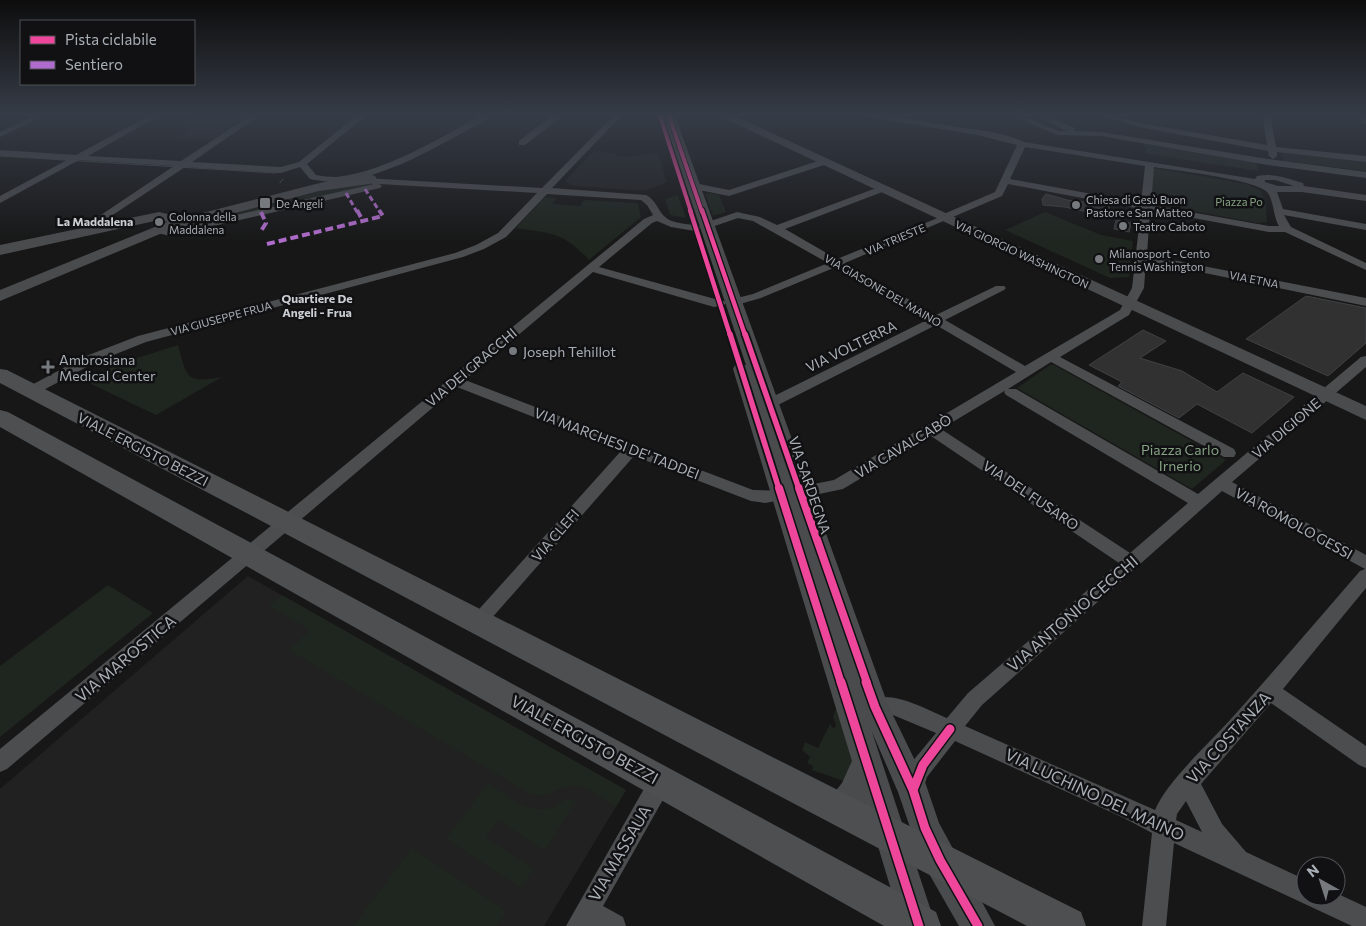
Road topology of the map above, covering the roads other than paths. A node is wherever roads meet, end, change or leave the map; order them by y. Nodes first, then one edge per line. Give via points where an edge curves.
1 (49, 156) edge
2 (80, 156) edge
3 (195, 156) edge
4 (312, 156) edge
5 (407, 156) edge
6 (578, 156) edge
7 (676, 156) edge
8 (680, 156) edge
9 (818, 156) edge
10 (819, 156) edge
11 (1016, 156) edge
12 (1111, 156) edge
13 (1128, 156) edge
14 (1238, 156) edge
15 (1274, 156) edge
16 (1340, 156) edge
17 (1133, 157) joint
18 (76, 158) junction
19 (0, 159) edge
20 (1366, 159) edge
21 (827, 160) junction
22 (1274, 162) junction
23 (66, 163) junction
24 (302, 164) junction
25 (1150, 164) junction
26 (179, 167) junction
27 (382, 169) junction
28 (1366, 175) edge
29 (364, 178) junction
30 (1278, 178) junction
31 (392, 181) junction
32 (1005, 181) junction
33 (1264, 181) junction
34 (688, 187) junction
35 (1288, 187) junction
36 (886, 188) junction
37 (545, 190) junction
38 (1366, 198) edge
39 (0, 200) edge
40 (733, 204) junction
41 (1278, 206) junction
42 (1147, 208) junction
43 (947, 216) junction
44 (658, 217) junction
45 (159, 223) junction
46 (701, 227) junction
47 (1366, 227) edge
48 (777, 229) junction
49 (1287, 229) junction
50 (81, 233) junction
51 (0, 250) edge
52 (1142, 257) junction
53 (836, 263) junction
54 (1366, 267) edge
55 (591, 268) junction
56 (1000, 288) dead end
57 (0, 296) edge
58 (1131, 301) junction
59 (727, 302) junction
60 (1366, 302) edge
61 (936, 321) junction
62 (1051, 357) junction
63 (1366, 360) edge
64 (1026, 372) junction
65 (0, 376) edge
66 (454, 380) junction
67 (1006, 389) junction
68 (30, 391) junction
69 (1328, 392) junction
70 (1366, 405) edge
71 (762, 406) junction
72 (1366, 414) edge
73 (0, 417) edge
74 (931, 429) junction
75 (632, 448) junction
76 (1229, 453) dead end
77 (1221, 483) junction
78 (790, 493) junction
79 (1200, 502) junction
80 (287, 522) junction
81 (250, 554) junction
82 (1131, 562) junction
83 (1366, 564) edge
84 (1366, 576) edge
85 (478, 622) junction
86 (1269, 691) junction
87 (863, 709) junction
88 (950, 729) junction
89 (1366, 758) edge
90 (0, 762) edge
91 (866, 763) junction
92 (661, 781) junction
93 (1188, 782) junction
94 (913, 790) junction
95 (841, 809) junction
96 (1164, 826) junction
97 (890, 834) junction
98 (940, 860) junction
99 (1239, 861) junction
100 (1296, 887) edge
101 (1336, 906) edge
102 (582, 918) edge
103 (1366, 920) edge
104 (920, 925) edge
105 (614, 926) edge
106 (978, 926) edge
107 (1067, 926) edge
108 (1154, 926) edge

1 - 18 street
2 - 18 street
3 - 26 street
4 - 24 street
5 - 27 street
6 - 37 street, VIA GIUSEPPE FRUA
7 - 34 street, VIA SARDEGNA
8 - 34 street, VIA SARDEGNA
9 - 21 street, VIA GIORGIO WASHINGTON
10 - 21 street, VIA GIORGIO WASHINGTON
11 - 32 street, VIA TRIESTE
12 - 25 street
13 - 17 street
14 - 22 street
15 - 22 street
16 - 20 street
17 - 33 street
18 - 23 street
18 - 26 street
19 - 23 street
21 - 36 street, VIA GIORGIO WASHINGTON
21 - 40 street
22 - 28 street
22 - 30 street via 1278,165
22 - 33 street via 1270,164
23 - 26 street
23 - 39 street
24 - 26 street via 275,170
24 - 29 street via 308,173 322,179
25 - 33 street
25 - 42 street
26 - 50 street
27 - 29 street
27 - 31 street via 381,176
29 - 31 street
29 - 45 street via 192,220
30 - 33 street
30 - 35 street
31 - 37 street
31 - 45 street via 170,233 164,233
32 - 42 street
32 - 43 street, VIA TRIESTE via 999,194
33 - 35 street
33 - 41 street
34 - 40 street, VIA GIASONE DEL MAINO
34 - 46 street, VIA SARDEGNA
35 - 38 street
35 - 41 street
36 - 43 street, VIA GIORGIO WASHINGTON
36 - 48 street
37 - 44 street via 644,197 653,204
37 - 68 street, VIA GIUSEPPE FRUA via 502,234 475,249 142,339 91,359
40 - 46 street
40 - 48 street, VIA GIASONE DEL MAINO
41 - 47 street
41 - 49 street via 1282,225
42 - 49 street via 1269,229
42 - 52 street
43 - 53 street, VIA TRIESTE
43 - 58 street, VIA GIORGIO WASHINGTON
44 - 46 street via 663,221
44 - 55 street, VIA DEI GRACCHI via 648,221
45 - 50 street via 139,221
45 - 57 street
46 - 59 street, VIA SARDEGNA
48 - 53 street, VIA GIASONE DEL MAINO
49 - 54 street
50 - 51 street
52 - 58 street via 1138,288
52 - 60 street, VIA ETNA
53 - 59 street, VIA TRIESTE via 757,296
53 - 61 street, VIA GIASONE DEL MAINO
55 - 59 street via 714,303
55 - 66 street, VIA DEI GRACCHI
56 - 61 street, VIA VOLTERRA
58 - 62 street via 1125,312
58 - 69 street, VIA GIORGIO WASHINGTON
59 - 71 street, VIA SARDEGNA
61 - 64 street, VIA GIASONE DEL MAINO
61 - 71 street, VIA VOLTERRA
62 - 64 street
62 - 76 street
63 - 69 street, VIA DIGIONE
64 - 67 street
65 - 68 main road, VIALE ERGISTO BEZZI
66 - 75 street, VIA MARCHESI DE' TADDEI
66 - 80 street, VIA DEI GRACCHI
67 - 74 street, VIA CAVALCABÒ
67 - 79 street
68 - 80 main road, VIALE ERGISTO BEZZI
69 - 70 street, VIA GIORGIO WASHINGTON
69 - 72 street, VIA GIORGIO WASHINGTON
69 - 77 street, VIA DIGIONE
71 - 78 street, VIA SARDEGNA
73 - 81 main road, VIALE ERGISTO BEZZI
74 - 78 street, VIA CAVALCABÒ via 835,486
74 - 82 street, VIA DEL FUSARO
75 - 78 street, VIA MARCHESI DE' TADDEI via 751,495 766,497
75 - 85 street, VIA CLEFI
77 - 79 street
77 - 83 street, VIA ROMOLO GESSI
78 - 87 street, VIA SARDEGNA
79 - 82 street, VIA ANTONIO CECCHI
80 - 81 street
80 - 85 main road, VIALE ERGISTO BEZZI
81 - 90 street, VIA MAROSTICA
81 - 92 main road, VIALE ERGISTO BEZZI
82 - 88 street, VIA ANTONIO CECCHI via 975,699
84 - 86 street, VIA COSTANZA
85 - 95 main road, VIALE ERGISTO BEZZI
86 - 89 street
86 - 93 street, VIA COSTANZA
87 - 88 street via 893,706
87 - 91 street, VIA SARDEGNA
87 - 94 street, VIA SARDEGNA
88 - 94 street, VIA ANTONIO CECCHI via 938,748 921,764
88 - 96 street, VIA LUCHINO DEL MAINO
91 - 95 street via 854,794
91 - 97 street, VIA SARDEGNA
92 - 102 street, VIA MASSAUA
92 - 104 main road, VIALE ERGISTO BEZZI
93 - 96 street, VIA COSTANZA via 1166,810
93 - 99 street, VIA LUCHINO DEL MAINO via 1214,832
94 - 98 street, VIA SARDEGNA
95 - 97 main road, VIALE ERGISTO BEZZI
96 - 99 street, VIA LUCHINO DEL MAINO
96 - 108 street, VIA COSTANZA
97 - 98 main road, VIALE ERGISTO BEZZI
97 - 104 street, VIA SARDEGNA
98 - 106 street, VIA SARDEGNA
98 - 107 main road, VIALE ERGISTO BEZZI
99 - 100 street, VIA LUCHINO DEL MAINO
101 - 103 street
102 - 105 street

